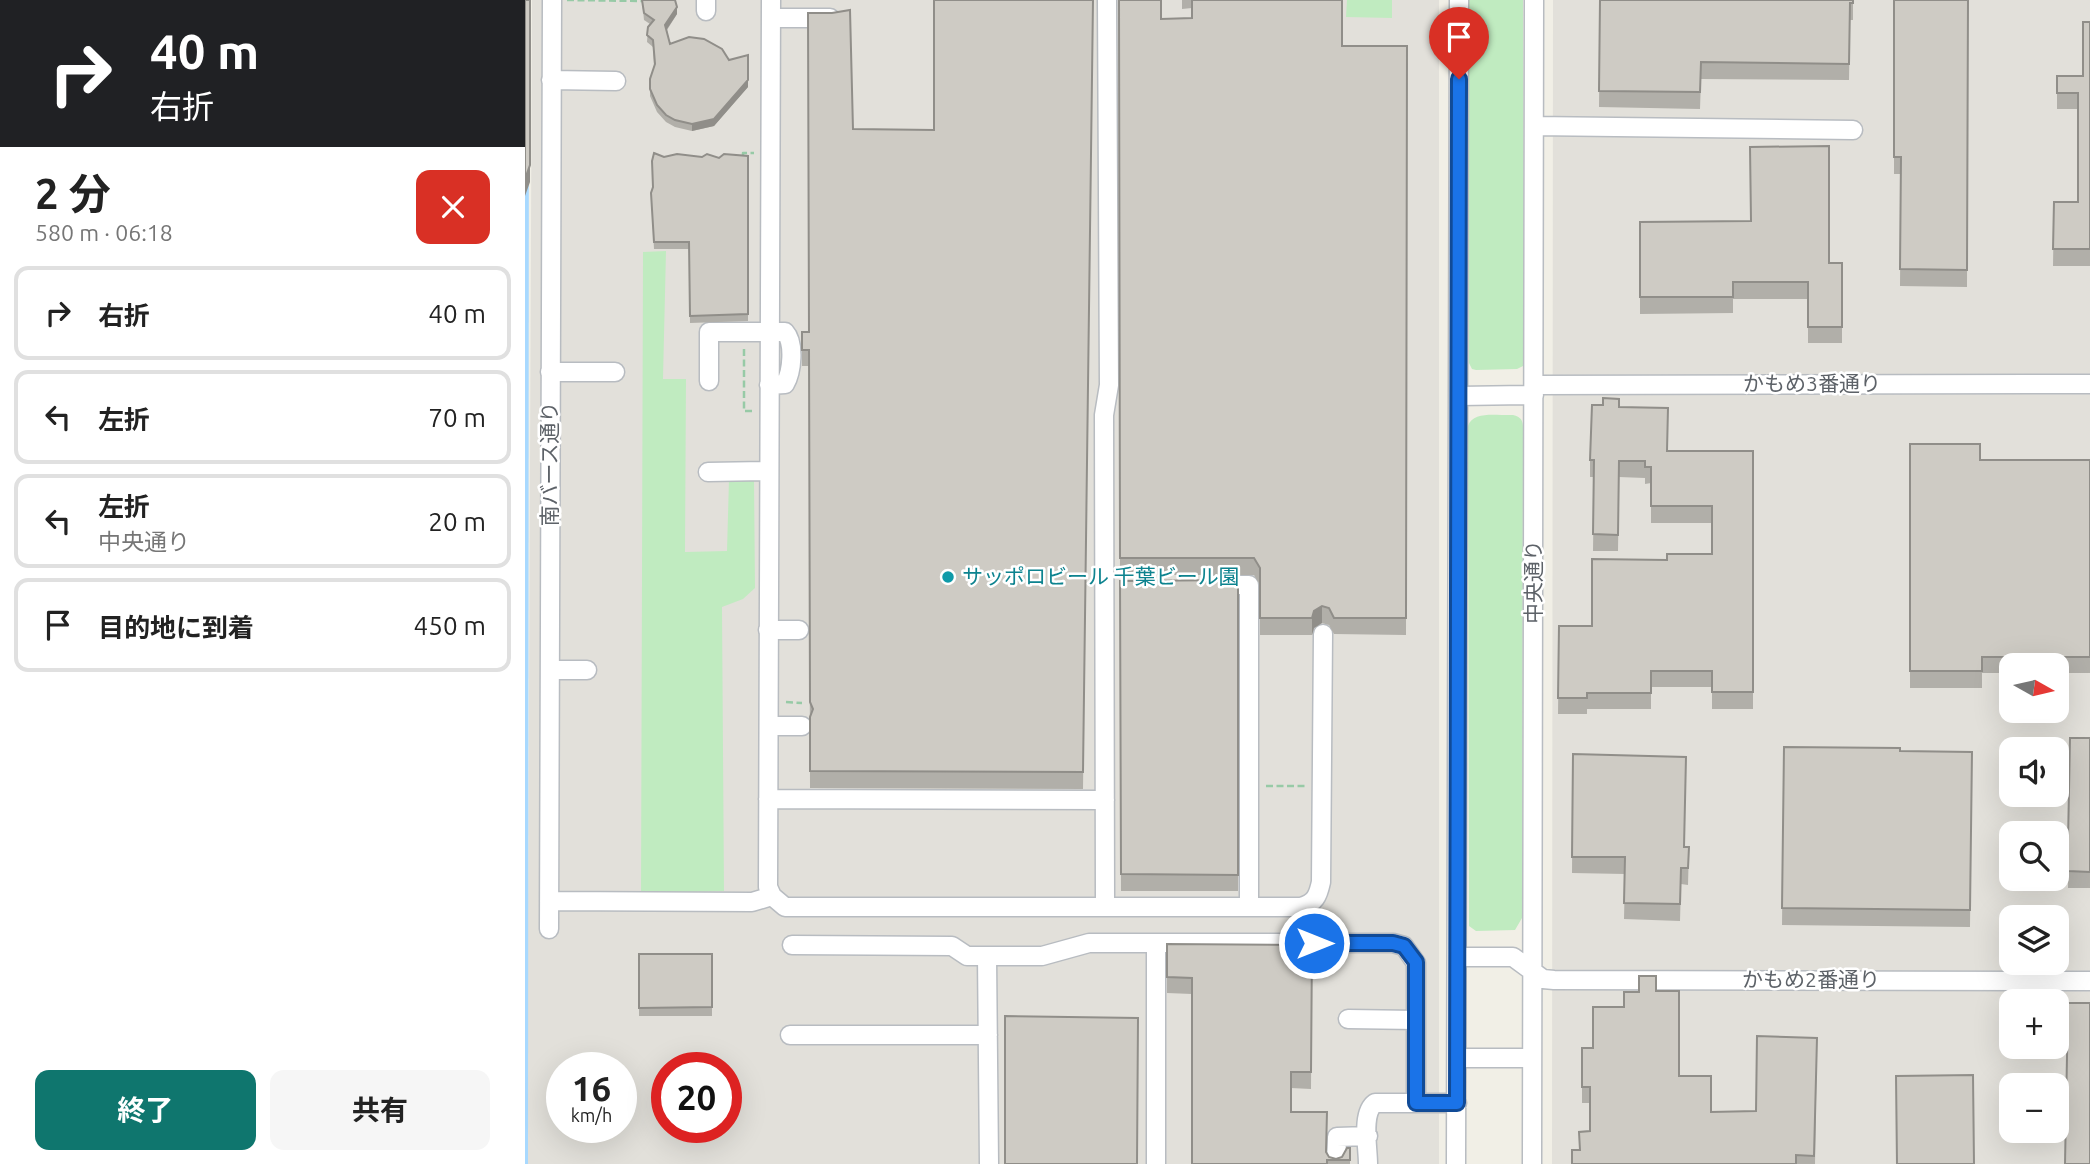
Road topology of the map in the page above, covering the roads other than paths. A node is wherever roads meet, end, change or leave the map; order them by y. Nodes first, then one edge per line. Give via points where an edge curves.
1 (552, 0) edge
2 (1107, 0) edge
3 (1459, 0) edge
4 (1534, 0) edge
5 (771, 9) edge
6 (832, 18) edge
7 (551, 80) junction
8 (615, 80) dead end
9 (1534, 126) junction
10 (1853, 130) dead end
11 (769, 332) junction
12 (551, 372) junction
13 (615, 372) dead end
14 (709, 382) dead end
15 (2090, 384) edge
16 (1534, 390) junction
17 (1459, 396) junction
18 (768, 471) junction
19 (708, 472) dead end
20 (1200, 586) edge
21 (768, 630) junction
22 (799, 630) dead end
23 (1323, 634) dead end
24 (550, 670) junction
25 (587, 670) dead end
26 (769, 726) junction
27 (802, 726) dead end
28 (768, 799) junction
29 (1105, 800) junction
30 (772, 896) junction
31 (549, 901) junction
32 (1105, 907) junction
33 (1249, 907) junction
34 (549, 929) dead end
35 (1156, 943) junction
36 (792, 945) dead end
37 (987, 956) junction
38 (1458, 957) junction
39 (1533, 973) junction
40 (2090, 981) edge
41 (1348, 1019) dead end
42 (1416, 1020) junction
43 (790, 1035) dead end
44 (988, 1035) junction
45 (1457, 1058) junction
46 (1532, 1058) junction
47 (1416, 1103) junction
48 (1457, 1103) junction
49 (1367, 1136) junction
50 (989, 1164) edge
51 (1157, 1164) edge
52 (1336, 1164) edge
53 (1368, 1164) edge
54 (1456, 1164) edge
55 (1532, 1164) edge

1 - 7 street, 南バース通り
2 - 29 street via 1109,386 1104,415 1113,586
3 - 17 street
4 - 9 street, 中央通り
5 - 6 street
5 - 11 street
7 - 8 street
7 - 12 street, 南バース通り
9 - 10 street
9 - 16 street, 中央通り
11 - 14 street via 709,332
11 - 18 street
12 - 13 street
12 - 24 street, 南バース通り
15 - 16 street, かもめ3番通り
16 - 17 street, かもめ3番通り
16 - 39 street, 中央通り
17 - 38 street
18 - 19 street
18 - 21 street
20 - 33 street via 1249,585
21 - 22 street
21 - 26 street
23 - 33 street via 1321,882 1317,897 1301,907
24 - 25 street
24 - 31 street, 南バース通り
26 - 27 street
26 - 28 street
28 - 29 street
28 - 30 street via 768,887
29 - 32 street
30 - 31 street via 752,902
30 - 32 street via 785,907
31 - 34 street, 南バース通り
32 - 33 street
35 - 37 street via 1089,943 1042,957
35 - 42 street via 1404,946 1416,962
35 - 51 street
36 - 37 street via 952,946 967,956
37 - 44 street
38 - 39 street, かもめ2番通り via 1513,957
38 - 45 street
39 - 40 street, かもめ2番通り via 1554,980
39 - 46 street, 中央通り
41 - 42 street
42 - 47 street
43 - 44 street
44 - 50 street
45 - 46 street
45 - 48 street
46 - 55 street, 中央通り
47 - 48 street
47 - 49 street via 1372,1105
48 - 54 street
49 - 52 street via 1337,1137
49 - 53 street

